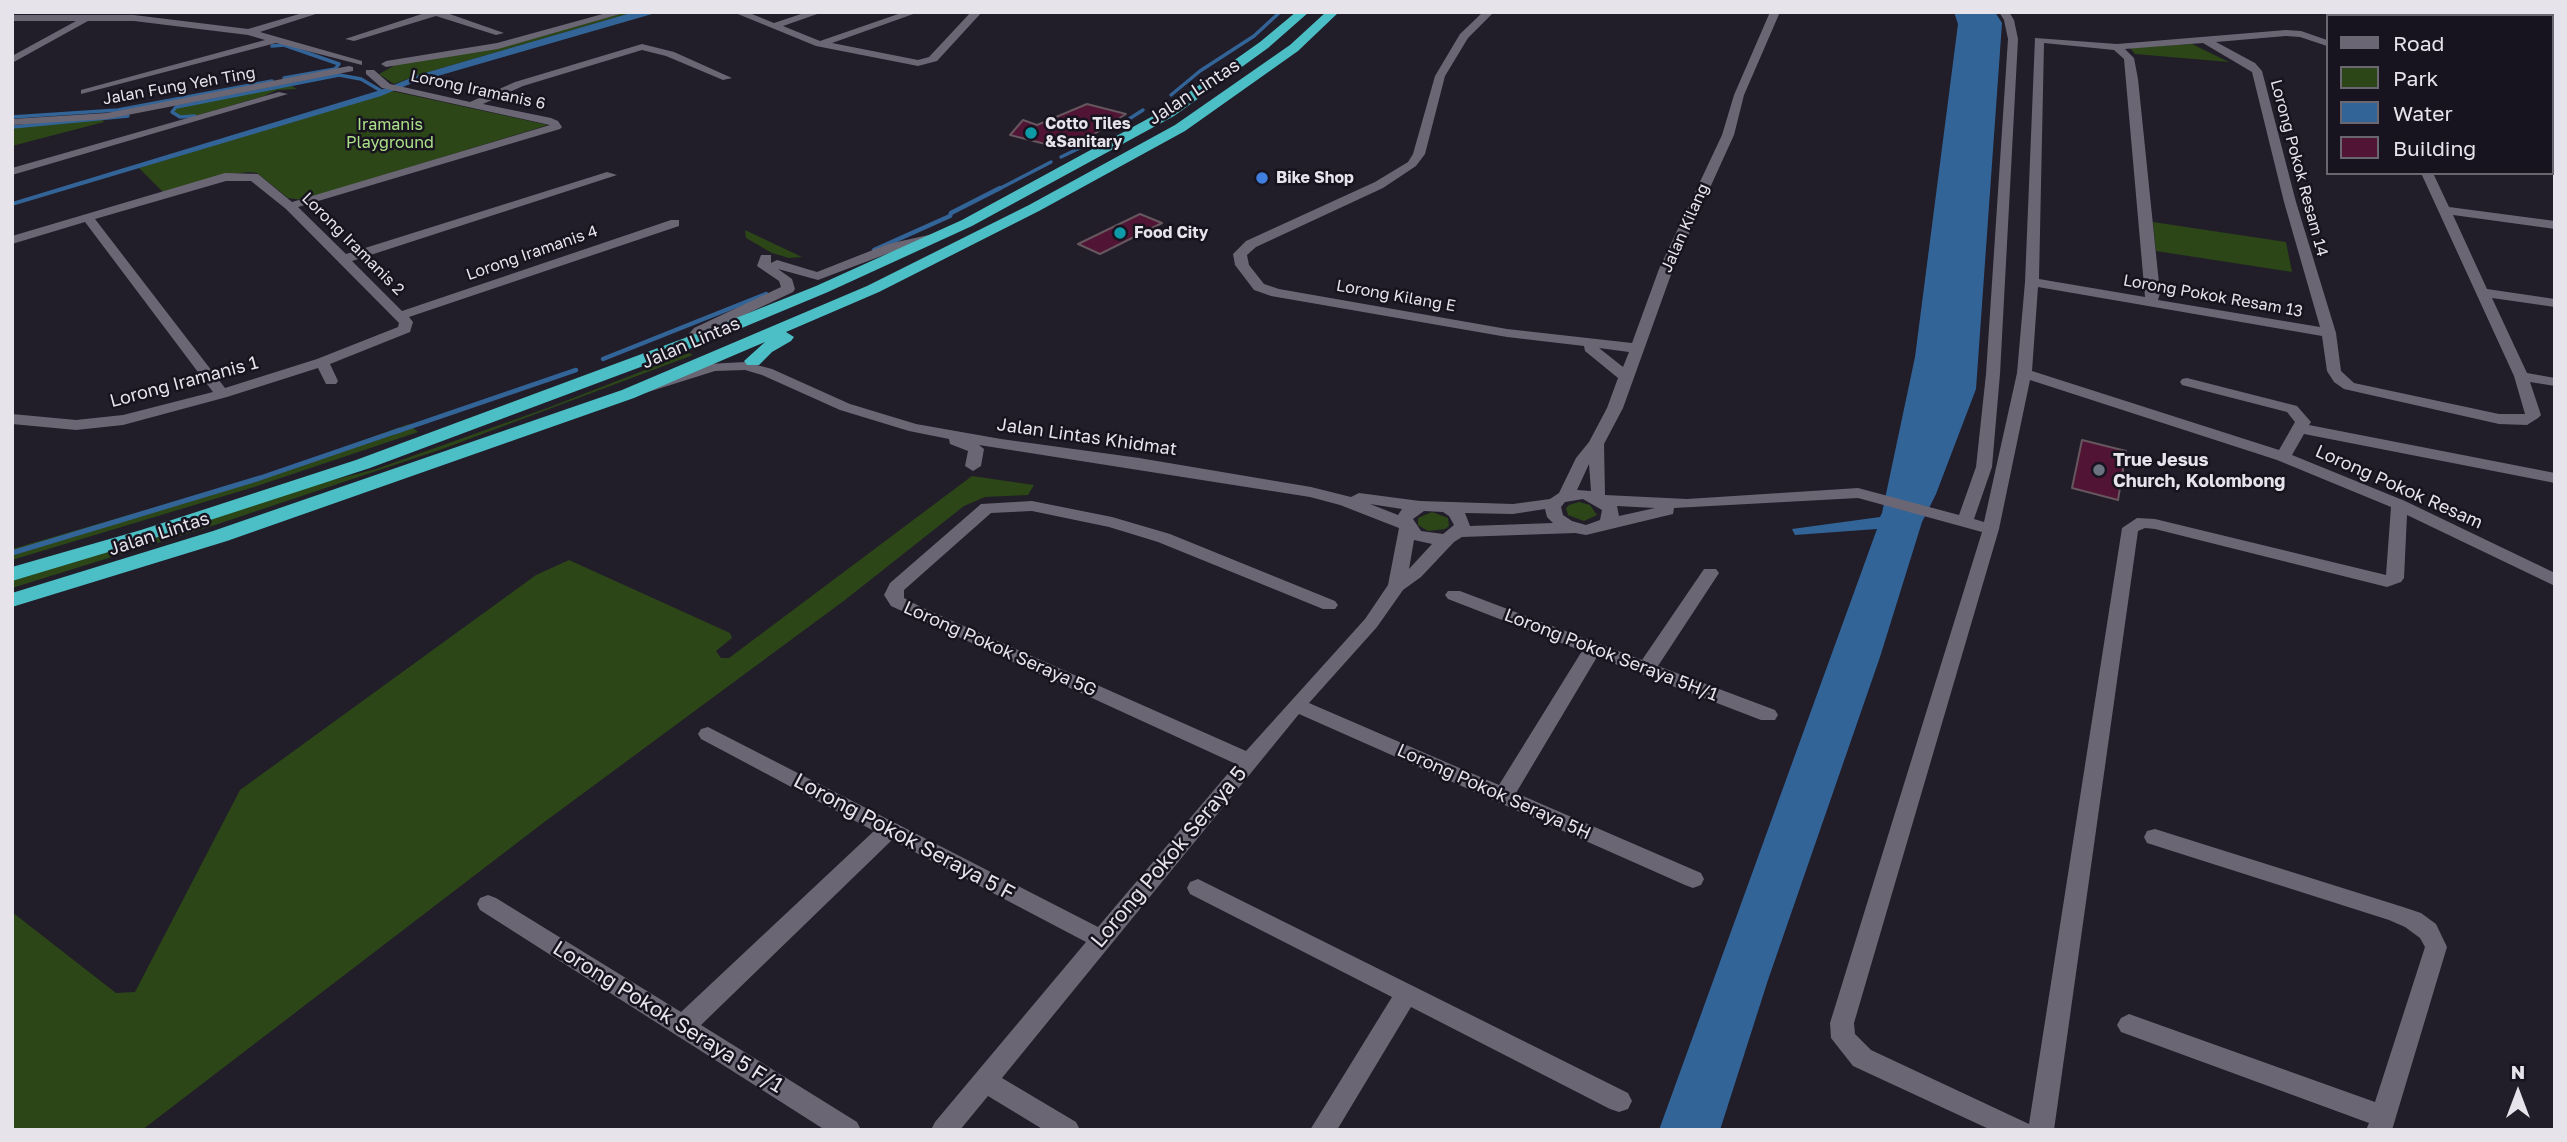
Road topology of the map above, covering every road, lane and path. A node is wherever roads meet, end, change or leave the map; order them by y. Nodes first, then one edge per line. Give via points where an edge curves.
1 (317, 12) edge
2 (622, 12) edge
3 (738, 12) edge
4 (818, 12) edge
5 (914, 12) edge
6 (977, 12) edge
7 (1304, 12) edge
8 (1333, 12) edge
9 (1489, 12) edge
10 (1775, 12) edge
11 (2004, 12) edge
12 (435, 13) edge
13 (46, 15) edge
14 (12, 18) edge
15 (86, 19) junction
16 (774, 26) junction
17 (2046, 26) dead end
18 (249, 32) junction
19 (499, 33) dead end
20 (279, 39) junction
21 (350, 39) dead end
22 (2203, 39) junction
23 (2039, 40) junction
24 (2326, 43) edge
25 (820, 44) junction
26 (2117, 47) junction
27 (12, 60) edge
28 (376, 64) junction
29 (354, 66) junction
30 (727, 78) dead end
31 (85, 92) dead end
32 (283, 94) dead end
33 (473, 105) junction
34 (153, 108) junction
35 (12, 122) edge
36 (178, 125) junction
37 (15, 169) edge
38 (611, 175) dead end
39 (2428, 175) edge
40 (1076, 186) junction
41 (290, 206) junction
42 (2445, 210) junction
43 (87, 217) junction
44 (675, 223) dead end
45 (2555, 225) edge
46 (933, 238) junction
47 (12, 240) edge
48 (766, 258) dead end
49 (344, 259) junction
50 (2032, 282) junction
51 (822, 289) junction
52 (873, 289) junction
53 (2480, 292) junction
54 (2555, 303) edge
55 (2150, 304) junction
56 (400, 316) junction
57 (1642, 333) junction
58 (2329, 333) junction
59 (688, 343) junction
60 (1586, 345) junction
61 (729, 349) junction
62 (1634, 352) junction
63 (322, 362) junction
64 (760, 366) junction
65 (2024, 373) junction
66 (2521, 376) junction
67 (1627, 378) junction
68 (331, 381) dead end
69 (2187, 382) dead end
70 (2555, 382) edge
71 (222, 394) junction
72 (628, 394) junction
73 (12, 419) edge
74 (914, 428) junction
75 (2299, 428) junction
76 (1596, 444) junction
77 (2283, 457) junction
78 (363, 464) junction
79 (973, 466) dead end
80 (2555, 478) edge
81 (1311, 492) junction
82 (1560, 499) junction
83 (1598, 499) junction
84 (1687, 504) junction
85 (2399, 505) junction
86 (1420, 506) junction
87 (1448, 508) junction
88 (1965, 521) junction
89 (1606, 524) junction
90 (1406, 527) junction
91 (1573, 528) junction
92 (1991, 529) junction
93 (1453, 535) junction
94 (1710, 573) dead end
95 (12, 574) edge
96 (2555, 580) edge
97 (1397, 586) junction
98 (1454, 595) dead end
99 (12, 600) edge
100 (1329, 606) dead end
101 (1592, 649) junction
102 (1646, 669) junction
103 (1296, 705) junction
104 (1768, 715) dead end
105 (708, 734) dead end
106 (1249, 761) junction
107 (1503, 797) junction
108 (889, 830) junction
109 (2155, 837) dead end
110 (1693, 879) dead end
111 (1198, 888) dead end
112 (488, 904) dead end
113 (1100, 939) junction
114 (1406, 995) junction
115 (2130, 1025) dead end
116 (682, 1026) junction
117 (985, 1081) junction
118 (1619, 1101) dead end
119 (2382, 1123) edge
120 (848, 1130) edge
121 (944, 1130) edge
122 (1067, 1130) edge
123 (1323, 1130) edge
124 (2019, 1130) edge
125 (2041, 1130) edge

1 - 18 street
2 - 28 street via 487,48
3 - 16 street
4 - 16 street
5 - 25 street
6 - 25 street via 926,63
7 - 46 highway, Jalan Lintas via 1169,113
8 - 40 highway, Jalan Lintas via 1294,48 1180,128
9 - 60 street, Lorong Kilang E via 1464,36 1440,76 1419,154 1405,170 1251,244 1240,254 1242,265 1252,281 1267,290
10 - 57 street, Jalan Kilang via 1739,95 1728,135 1686,222
11 - 88 street via 2012,39 1993,374 1984,467
12 - 19 street
12 - 21 street
13 - 14 street
13 - 15 street
15 - 18 street via 134,18
15 - 27 street
16 - 25 street
17 - 23 street
18 - 20 street
20 - 29 street
20 - 31 street
22 - 24 street via 2301,34
22 - 26 street
22 - 58 street, Lorong Pokok Resam 14 via 2257,71
23 - 26 street
23 - 50 street
26 - 55 street via 2129,58 2133,79 2153,293
28 - 29 street via 354,72
28 - 33 street, Lorong Iramanis 6 via 386,86
29 - 34 street, Jalan Fung Yeh Ting
30 - 33 street via 642,47 519,84
32 - 36 street
33 - 41 street, Lorong Iramanis 6 via 556,125 542,133
34 - 35 street, Jalan Fung Yeh Ting
34 - 36 street
36 - 37 street
38 - 49 street
39 - 42 street
40 - 51 highway via 858,286
40 - 52 highway, Jalan Lintas
41 - 43 street, Lorong Iramanis 2 via 254,177 225,177
41 - 49 street, Lorong Iramanis 2
42 - 45 street
42 - 53 street
43 - 47 street
43 - 71 street
44 - 56 street, Lorong Iramanis 4
46 - 51 highway, Jalan Lintas
46 - 51 street via 892,247 818,276 777,264
48 - 59 street via 764,266 785,278 788,289 699,331
49 - 56 street, Lorong Iramanis 2
50 - 55 street, Lorong Pokok Resam 13
50 - 65 street
51 - 59 highway, Jalan Lintas
52 - 61 highway, Jalan Lintas
52 - 64 highway via 766,348
53 - 54 street
53 - 66 street
55 - 58 street, Lorong Pokok Resam 13
56 - 63 street, Lorong Iramanis 2 via 405,329 393,337
57 - 60 street
57 - 62 street, Jalan Kilang
58 - 66 street via 2334,371 2349,386 2499,419 2527,420 2533,415
59 - 78 highway, Jalan Lintas
60 - 62 street
60 - 67 street
61 - 64 street
61 - 72 highway, Jalan Lintas
61 - 78 highway via 706,344 476,431 390,460
62 - 67 street, Jalan Kilang
63 - 68 street
63 - 71 street, Lorong Iramanis 1
64 - 72 street via 713,368
64 - 74 street, Jalan Lintas Khidmat via 845,407
65 - 77 street, Lorong Pokok Resam
65 - 92 street
66 - 70 street
67 - 76 street, Jalan Kilang
69 - 75 street via 2292,409 2303,422
71 - 73 street, Lorong Iramanis 1 via 99,424
72 - 99 highway, Jalan Lintas via 233,532
74 - 79 street via 976,449
74 - 81 street, Jalan Lintas Khidmat
75 - 77 street
75 - 80 street
76 - 82 street, Jalan Kilang
76 - 83 street, Jalan Kilang
77 - 85 street, Lorong Pokok Resam
78 - 95 highway, Jalan Lintas
81 - 86 street
81 - 90 street, Jalan Lintas Khidmat via 1346,501
82 - 83 street via 1584,494
82 - 87 street via 1513,509
82 - 91 street via 1553,507 1555,517
83 - 84 street
83 - 89 street, Jalan Kilang via 1612,513
84 - 88 street via 1844,493 1875,496
84 - 89 street, Jalan Lintas Khidmat
85 - 96 street, Lorong Pokok Resam
85 - 125 street via 2395,578 2388,581 2155,524 2143,522 2130,528
86 - 87 street
86 - 90 street via 1407,513
87 - 93 street via 1461,519 1462,526
88 - 92 street
89 - 91 street, Jalan Lintas Khidmat via 1586,530
90 - 93 street, Jalan Lintas Khidmat via 1426,539
90 - 97 street, Lorong Pokok Seraya 5
91 - 93 street, Jalan Lintas Khidmat
92 - 124 street via 1842,1023 1843,1038 1862,1058
93 - 97 street, Lorong Pokok Seraya 5
94 - 102 street
97 - 103 street, Lorong Pokok Seraya 5 via 1371,623
98 - 101 street, Lorong Pokok Seraya 5H/1
100 - 106 street, Lorong Pokok Seraya 5G via 1164,538 1032,506 987,508 896,587 893,596 897,602 915,611
101 - 102 street, Lorong Pokok Seraya 5H/1
101 - 107 street
102 - 104 street, Lorong Pokok Seraya 5H/1
103 - 106 street, Lorong Pokok Seraya 5
103 - 107 street, Lorong Pokok Seraya 5H
105 - 108 street, Lorong Pokok Seraya 5 F
106 - 113 street, Lorong Pokok Seraya 5
107 - 110 street, Lorong Pokok Seraya 5H
108 - 113 street, Lorong Pokok Seraya 5 F
108 - 116 street
109 - 119 street via 2395,913 2428,931 2436,947
111 - 114 street
112 - 116 street, Lorong Pokok Seraya 5 F/1
113 - 117 street, Lorong Pokok Seraya 5
114 - 118 street
114 - 123 street
115 - 119 street
116 - 120 street, Lorong Pokok Seraya 5 F/1
117 - 121 street, Lorong Pokok Seraya 5
117 - 122 street

